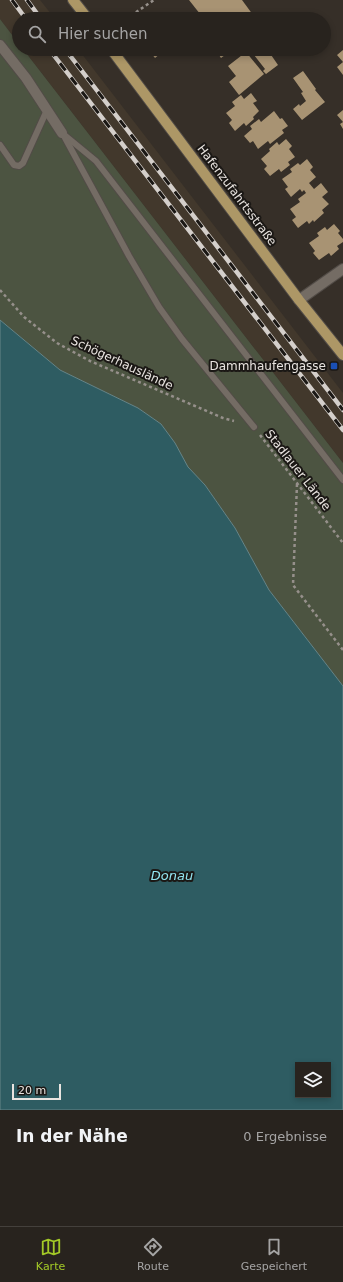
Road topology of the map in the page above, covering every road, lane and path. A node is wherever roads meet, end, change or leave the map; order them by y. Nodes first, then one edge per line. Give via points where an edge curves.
1 (73, 0) edge
2 (154, 0) edge
3 (82, 12) edge
4 (136, 12) edge
5 (1, 48) edge
6 (116, 56) edge
7 (47, 110) junction
8 (62, 133) junction
9 (0, 145) edge
10 (343, 269) edge
11 (0, 290) edge
12 (299, 300) junction
13 (343, 355) edge
14 (254, 427) junction
15 (343, 480) edge
16 (297, 483) junction
17 (343, 543) edge
18 (343, 650) edge

1 - 3 main road
2 - 4 path
5 - 7 street via 26,78
6 - 12 main road, Hafenzufahrtsstraße
7 - 8 street
7 - 9 lane via 23,163 19,166 14,165
8 - 14 lane via 159,307
8 - 15 lane via 96,161
10 - 12 street
11 - 14 path, Schögerhauslände via 24,317 57,343 90,362 223,418
12 - 13 main road, Hafenzufahrtsstraße
14 - 16 path, Stadlauer Lände
16 - 17 path, Stadlauer Lände
16 - 18 path via 294,585

